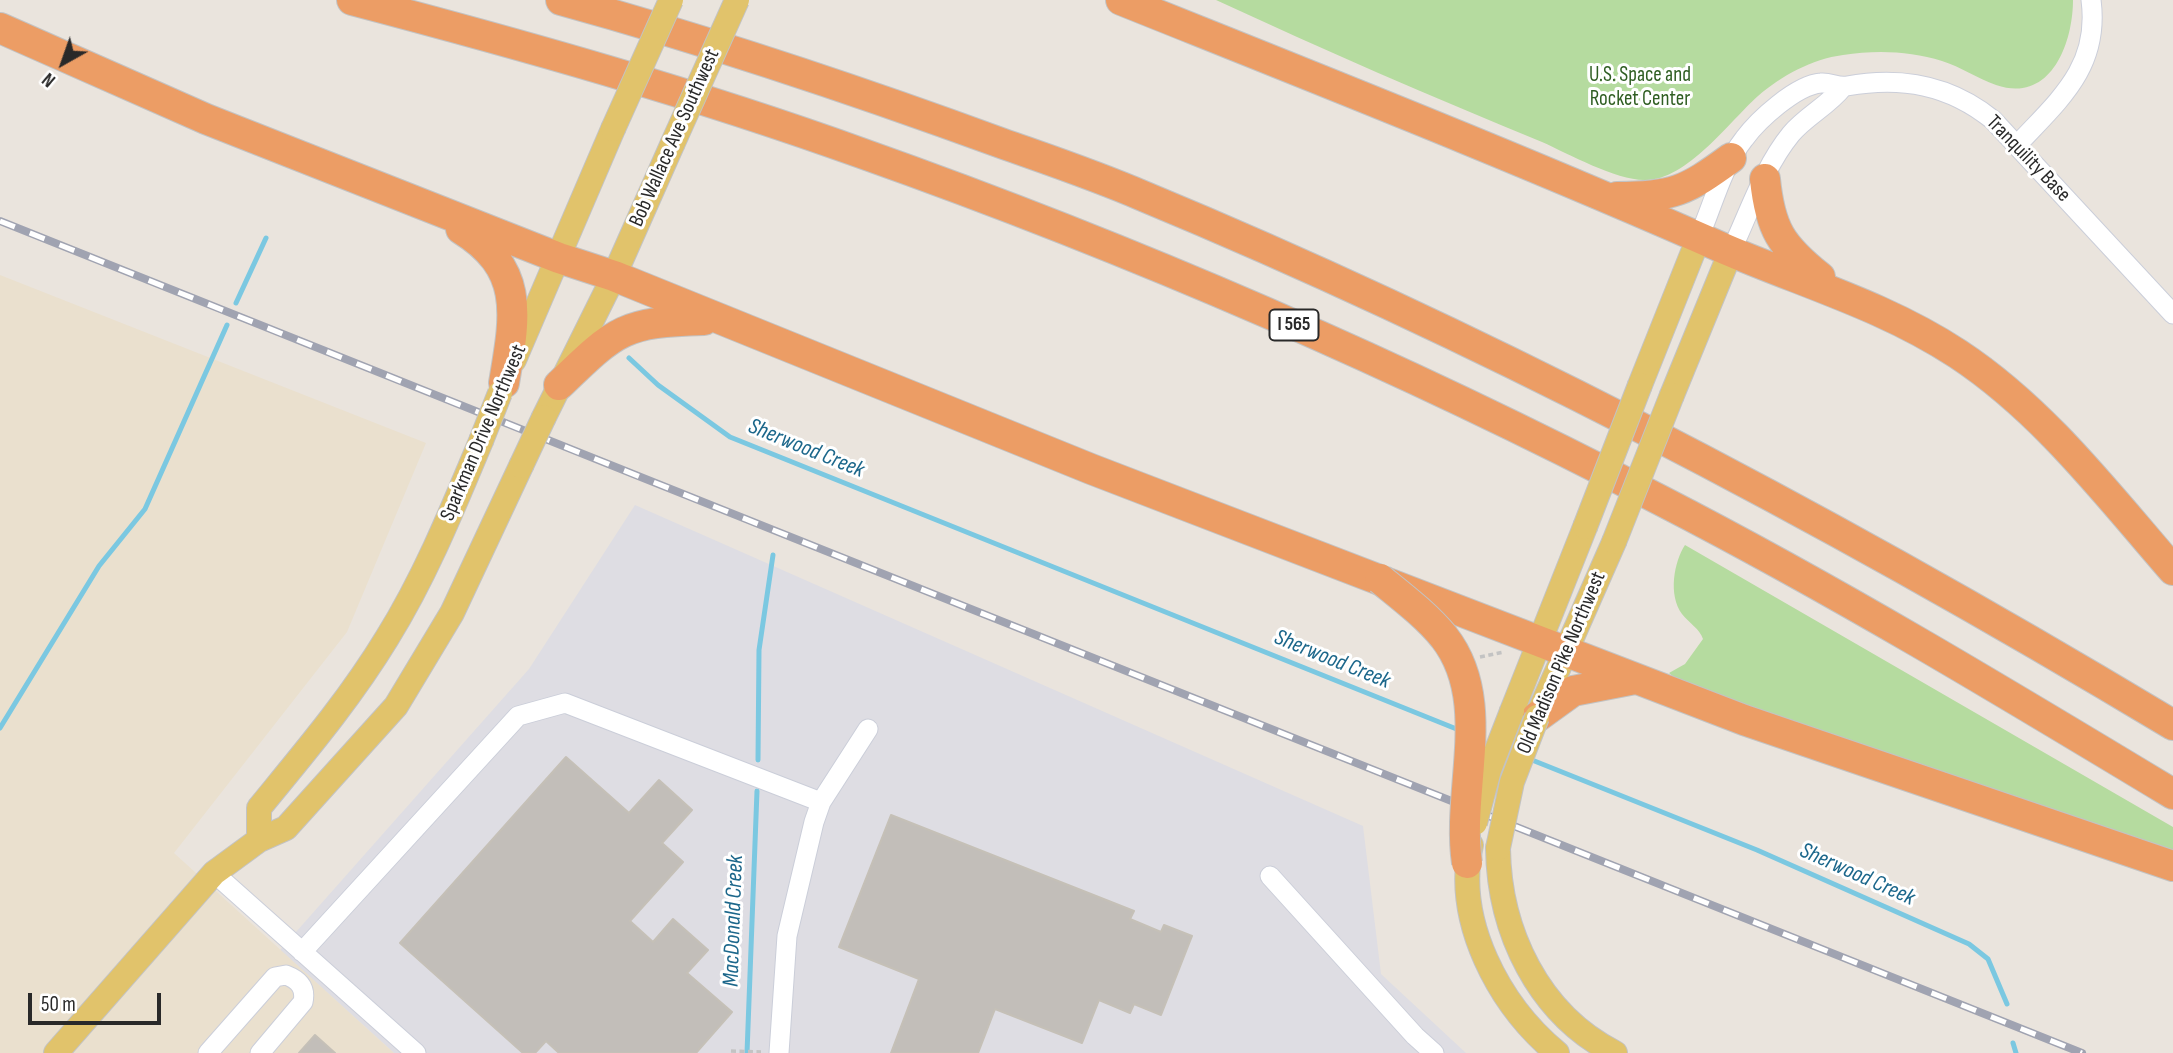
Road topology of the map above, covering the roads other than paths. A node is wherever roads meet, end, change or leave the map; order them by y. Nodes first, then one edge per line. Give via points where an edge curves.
1 (352, 0) edge
2 (561, 0) edge
3 (671, 0) edge
4 (737, 0) edge
5 (1121, 0) edge
6 (2091, 0) edge
7 (0, 28) edge
8 (1843, 87) junction
9 (2018, 144) junction
10 (1731, 158) junction
11 (1765, 179) junction
12 (1605, 197) junction
13 (419, 203) junction
14 (1699, 237) junction
15 (1731, 251) junction
16 (558, 258) junction
17 (614, 276) junction
18 (1836, 290) junction
19 (2173, 314) edge
20 (715, 320) junction
21 (559, 385) junction
22 (502, 388) junction
23 (2173, 570) edge
24 (1380, 579) junction
25 (1554, 646) junction
26 (1637, 679) junction
27 (1524, 714) junction
28 (2173, 725) edge
29 (868, 729) dead end
30 (2173, 794) edge
31 (821, 802) junction
32 (259, 840) junction
33 (1469, 850) junction
34 (2173, 866) edge
35 (214, 873) junction
36 (1270, 876) dead end
37 (302, 952) junction
38 (56, 1053) edge
39 (208, 1053) edge
40 (260, 1053) edge
41 (416, 1053) edge
42 (779, 1053) edge
43 (1434, 1053) edge
44 (1557, 1053) edge
45 (1615, 1053) edge

1 - 30 highway, I 565 via 584,64 859,152 1048,222 1250,305 1454,398 1762,554
2 - 28 highway via 862,92 1141,195 1405,310 1555,382 1985,612
3 - 16 main road, Sparkman Drive Northwest, bridge
4 - 17 main road, Bob Wallace Ave Southwest, bridge
5 - 12 highway
6 - 9 street via 2093,17 2084,64 2067,92
7 - 13 highway via 194,114
8 - 9 street, Tranquility Base via 1890,81 1936,87 1973,104
8 - 10 street, Tranquility Base via 1820,83 1792,96 1767,114
8 - 11 street via 1793,131
9 - 19 street, Tranquility Base
10 - 12 highway via 1675,193
10 - 14 street, Tranquility Base
11 - 15 street
11 - 18 highway via 1780,240
12 - 14 highway
13 - 16 highway
13 - 22 highway via 471,235 505,273 514,321
14 - 15 highway
14 - 25 main road, Old Madison Pike Northwest, bridge via 1585,527
15 - 18 highway
15 - 25 main road, Old Madison Pike Northwest, bridge via 1614,542
16 - 17 highway
16 - 22 main road, Sparkman Drive Northwest
17 - 20 highway
17 - 21 main road
18 - 23 highway via 1959,355 2019,401
20 - 21 highway via 660,321 623,331
20 - 24 highway
21 - 32 main road, bridge via 452,613 396,706 286,828
22 - 32 main road, Sparkman Drive Northwest, bridge via 422,576 388,638 333,719 259,808
24 - 25 highway
24 - 33 highway, bridge via 1433,624 1463,673 1471,709 1463,834
25 - 26 highway
25 - 27 main road, Old Madison Pike Northwest
26 - 27 highway via 1582,688
26 - 34 highway via 1854,759
27 - 33 main road, Old Madison Pike Northwest, bridge via 1481,793
27 - 45 main road, Old Madison Pike Northwest, bridge via 1498,848 1505,915 1533,977 1559,1010
29 - 31 street
31 - 37 street via 565,703 518,716
31 - 42 street via 787,936
32 - 35 main road
33 - 44 main road, Old Madison Pike Northwest via 1476,929 1493,974 1518,1013
35 - 37 street
35 - 38 main road
36 - 43 street
37 - 41 street
39 - 40 street via 275,977 286,975 302,985 303,1003

